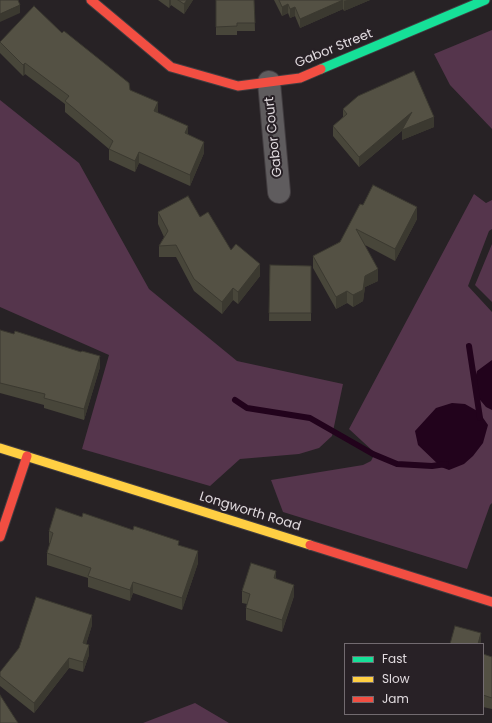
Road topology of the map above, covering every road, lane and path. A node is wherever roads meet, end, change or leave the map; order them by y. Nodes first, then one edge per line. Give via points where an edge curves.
1 (91, 0) edge
2 (485, 0) edge
3 (268, 82) junction
4 (279, 192) dead end
5 (0, 448) edge
6 (27, 456) junction
7 (0, 537) edge
8 (492, 602) edge

1 - 3 street, Gabor Street via 171,67 238,86
2 - 3 street, Gabor Street via 300,78
3 - 4 street, Gabor Court
5 - 6 street, Longworth Road
6 - 7 street
6 - 8 street, Longworth Road

